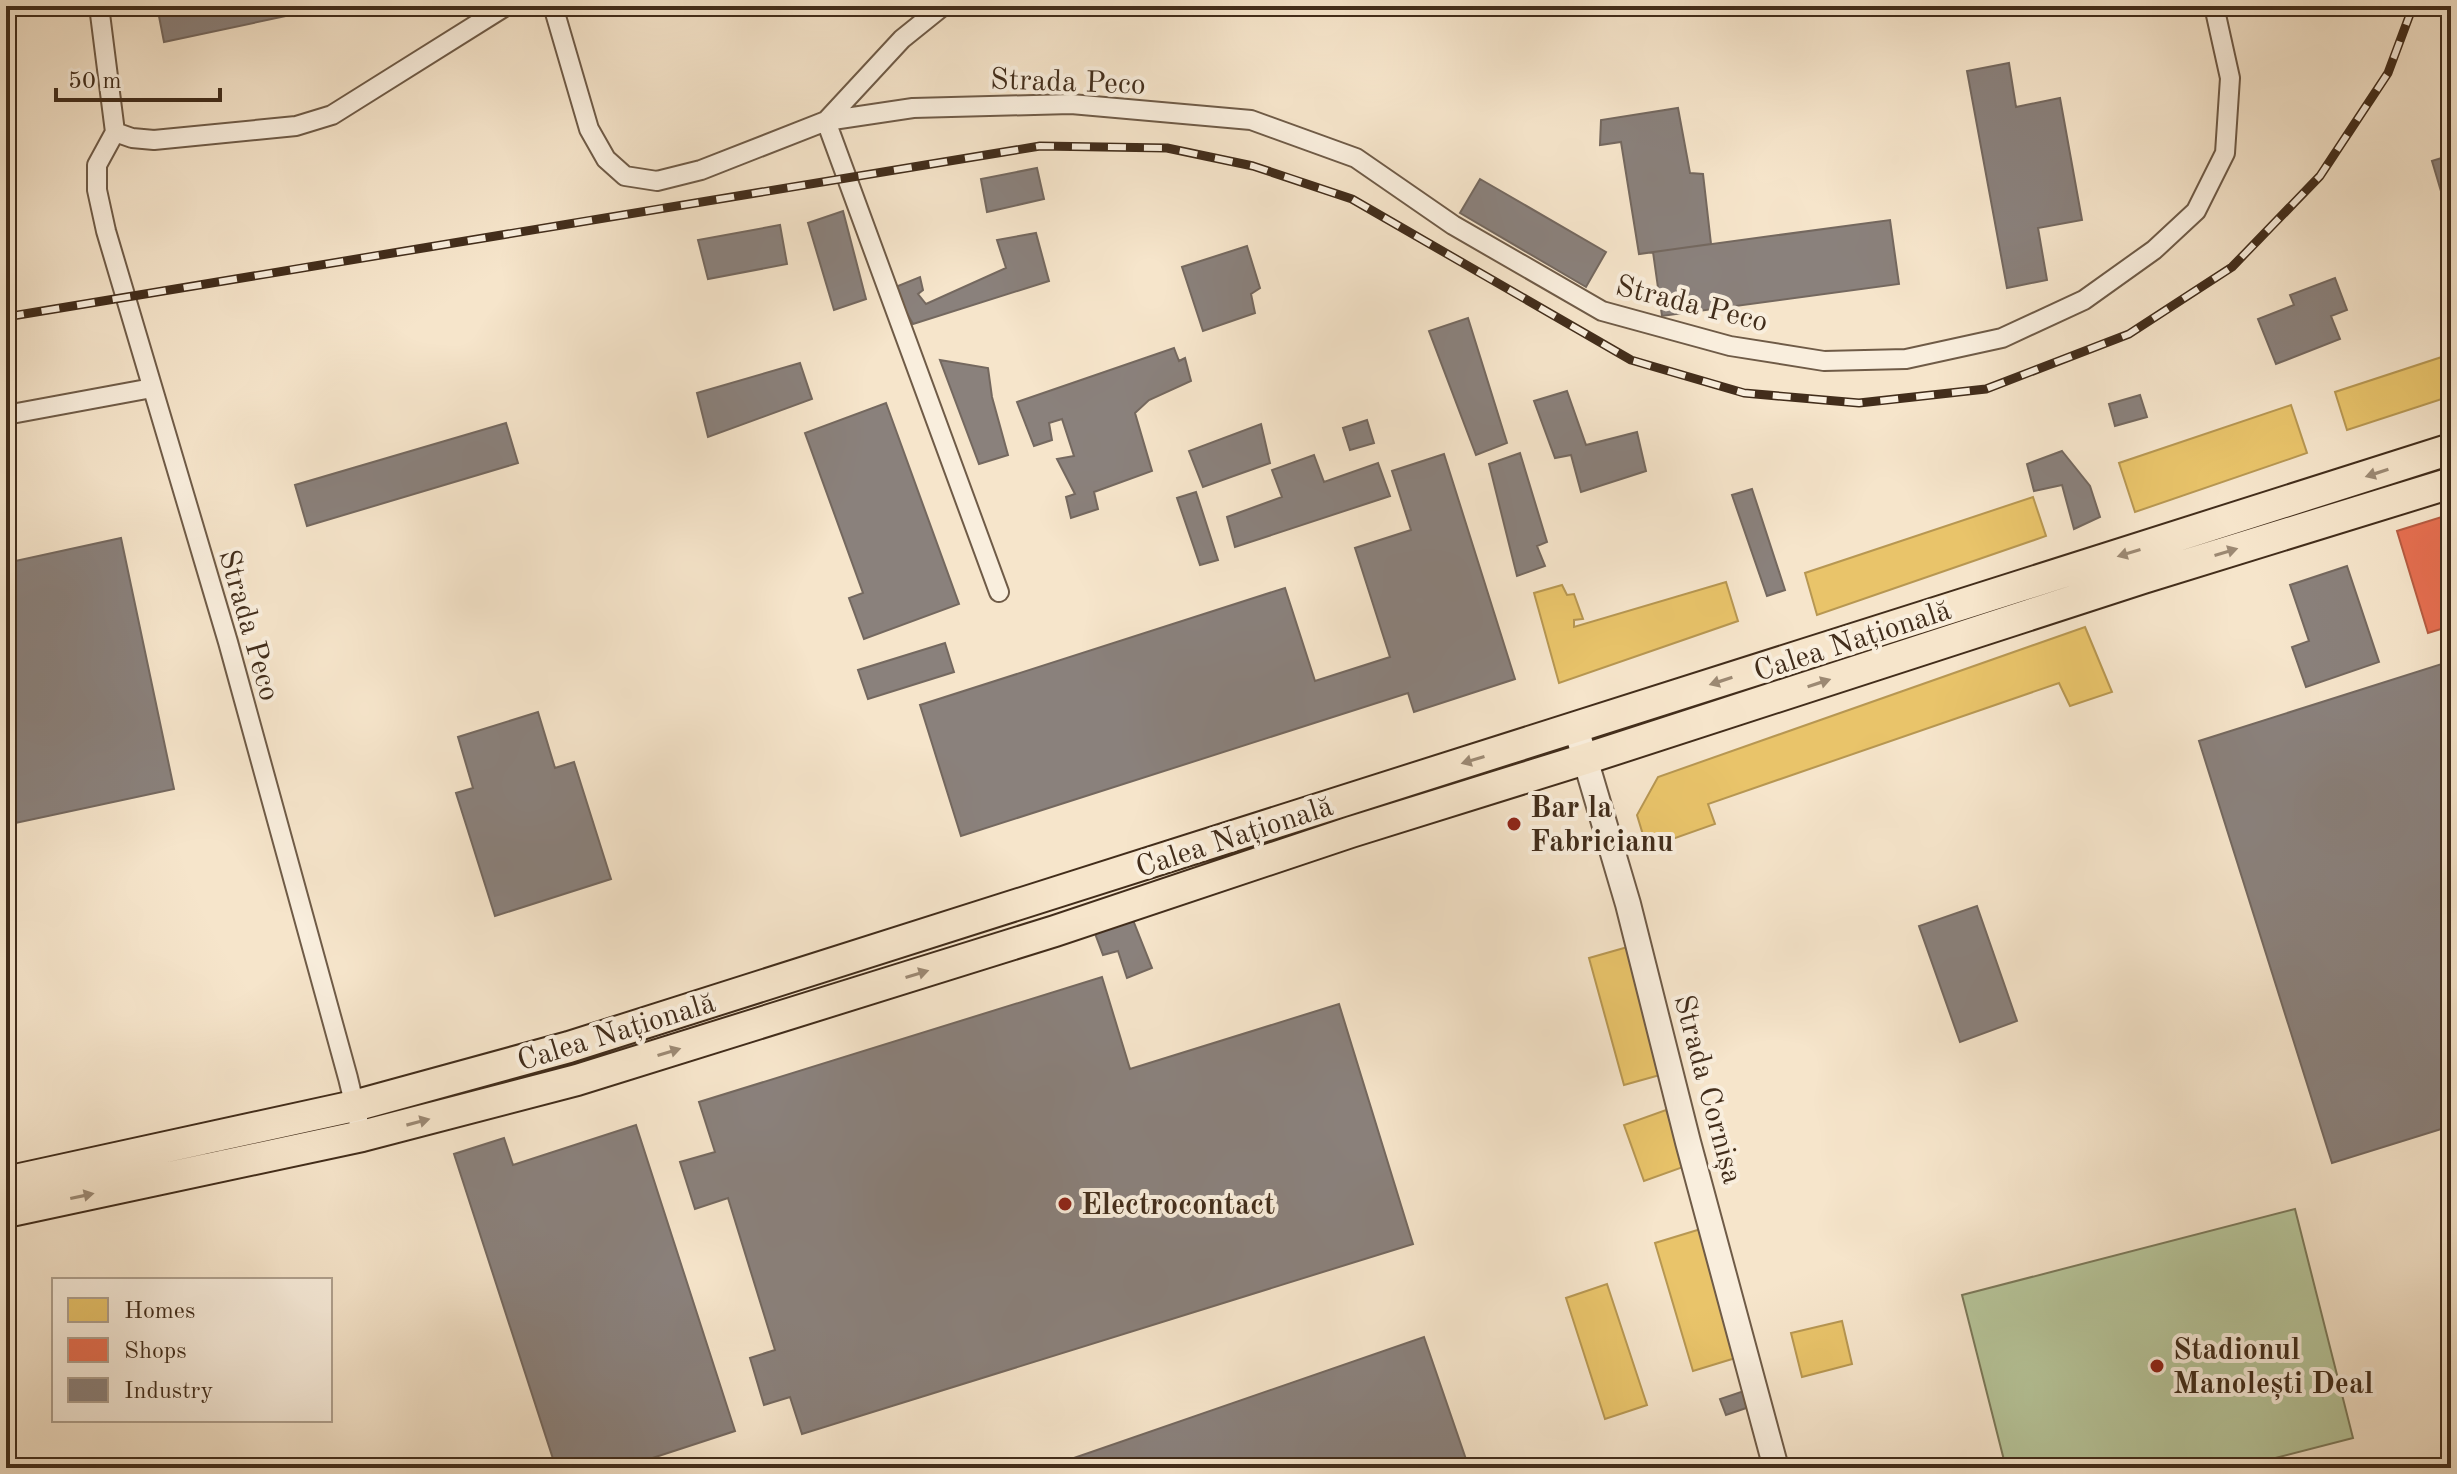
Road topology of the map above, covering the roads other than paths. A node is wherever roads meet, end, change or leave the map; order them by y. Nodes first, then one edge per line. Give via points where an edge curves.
1 (99, 6) edge
2 (506, 6) edge
3 (553, 6) edge
4 (943, 6) edge
5 (2214, 6) edge
6 (826, 121) junction
7 (115, 132) junction
8 (152, 388) junction
9 (6, 415) edge
10 (2451, 449) edge
11 (2451, 483) edge
12 (999, 592) dead end
13 (1576, 728) junction
14 (1585, 759) junction
15 (354, 1106) junction
16 (362, 1136) junction
17 (6, 1182) edge
18 (6, 1212) edge
19 (1776, 1468) edge

1 - 7 street
2 - 7 street via 320,119 154,140
3 - 6 street, Strada Peco via 589,129 606,159 625,176 657,181 701,170
4 - 6 street, Strada Peco via 902,39
5 - 6 street, Strada Peco via 2230,78 2225,153 2196,211 2154,250 2084,300 2002,338 1906,359 1824,361 1730,346 1602,311 1453,225 1356,158 1251,120 1071,104 913,108
6 - 12 street
7 - 8 street, Strada Peco via 97,165 97,190
8 - 9 street
8 - 15 street, Strada Peco via 228,642
10 -> 13 main road, Calea Națională
14 -> 11 main road, Calea Națională
13 - 14 street, Strada Cornișa
13 -> 15 main road, Calea Națională via 569,1047
16 -> 14 main road, Calea Națională via 592,1076
14 - 19 street, Strada Cornișa
15 - 16 street, Strada Peco
15 - 17 main road, Calea Națională
18 -> 16 main road, Calea Națională

